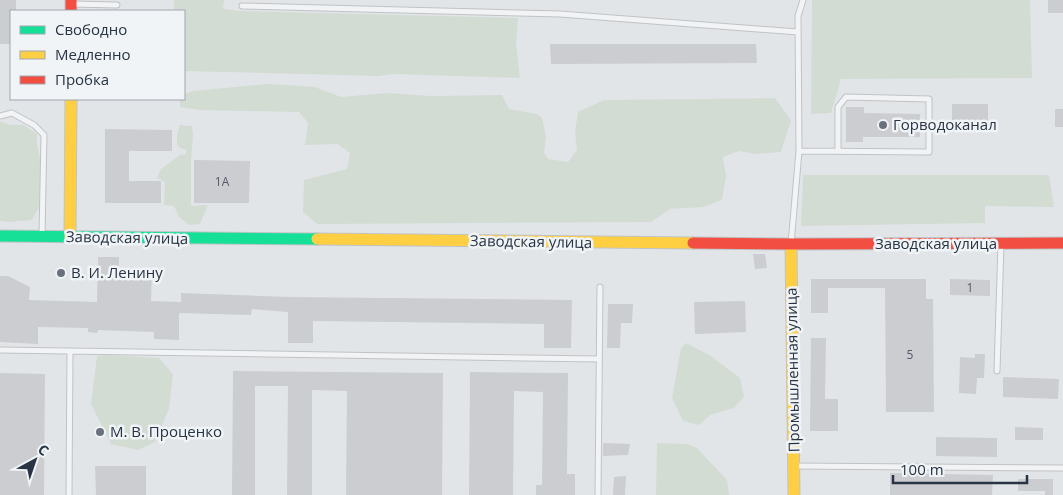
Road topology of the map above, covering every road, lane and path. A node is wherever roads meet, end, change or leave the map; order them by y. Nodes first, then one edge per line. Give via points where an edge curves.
1 (803, 0) edge
2 (71, 5) edge
3 (117, 5) dead end
4 (242, 6) dead end
5 (798, 32) junction
6 (71, 100) edge
7 (0, 116) edge
8 (799, 151) junction
9 (838, 151) junction
10 (0, 236) edge
11 (42, 237) junction
12 (70, 238) junction
13 (1063, 243) edge
14 (791, 244) junction
15 (1000, 244) junction
16 (600, 287) dead end
17 (0, 350) edge
18 (70, 351) junction
19 (599, 359) junction
20 (997, 371) dead end
21 (794, 466) junction
22 (1063, 468) edge
23 (68, 495) edge
24 (598, 495) edge
25 (794, 495) edge

1 - 5 lane
2 - 3 lane
4 - 5 lane via 560,14
5 - 8 lane
6 - 12 main road
7 - 11 lane via 12,113 44,134
8 - 9 lane
8 - 14 lane
9 - 9 lane via 929,152 929,99 846,97 838,107
10 - 11 main road, Заводская улица
11 - 12 main road, Заводская улица
12 - 14 main road, Заводская улица
13 - 15 main road, Заводская улица
14 - 15 main road, Заводская улица
14 - 21 main road, Промышленная улица
15 - 20 lane
16 - 19 lane
17 - 18 lane
18 - 19 lane
18 - 23 lane
19 - 24 lane
21 - 22 lane
21 - 25 main road, Промышленная улица

